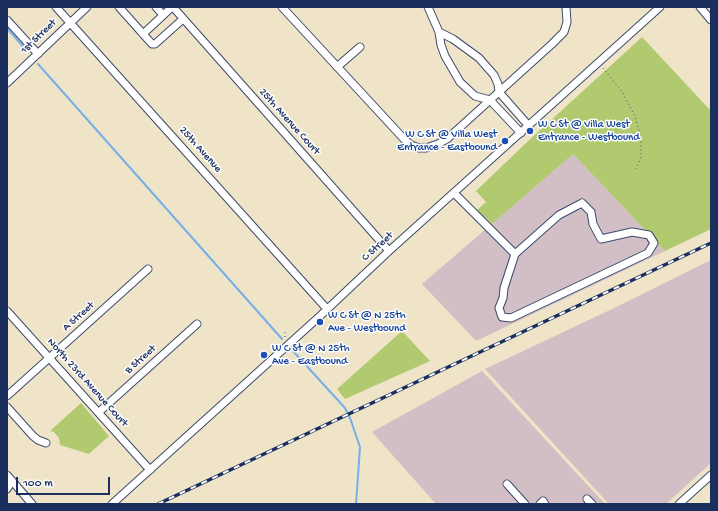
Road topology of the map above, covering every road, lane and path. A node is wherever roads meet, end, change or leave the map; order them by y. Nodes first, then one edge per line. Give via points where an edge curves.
1 (56, 7) edge
2 (87, 7) edge
3 (119, 7) edge
4 (156, 7) edge
5 (172, 7) edge
6 (428, 7) edge
7 (566, 7) edge
8 (660, 7) edge
9 (700, 7) edge
10 (287, 9) edge
11 (163, 15) junction
12 (183, 19) junction
13 (7, 20) edge
14 (711, 20) edge
15 (70, 22) junction
16 (439, 32) junction
17 (143, 34) junction
18 (360, 47) dead end
19 (38, 54) junction
20 (598, 63) junction
21 (337, 67) junction
22 (7, 83) edge
23 (499, 92) junction
24 (490, 100) junction
25 (528, 125) junction
26 (521, 132) junction
27 (636, 169) dead end
28 (454, 193) junction
29 (389, 251) junction
30 (516, 254) junction
31 (148, 269) dead end
32 (327, 309) junction
33 (7, 311) edge
34 (197, 324) dead end
35 (285, 332) dead end
36 (285, 339) dead end
37 (50, 358) junction
38 (7, 396) edge
39 (7, 407) edge
40 (99, 412) junction
41 (46, 443) dead end
42 (150, 470) junction
43 (7, 475) edge
44 (711, 475) edge
45 (12, 481) junction
46 (507, 484) dead end
47 (7, 489) edge
48 (32, 504) edge
49 (112, 504) edge
50 (525, 504) edge
51 (540, 504) edge
52 (545, 504) edge
53 (679, 504) edge

1 - 15 street, 25th Avenue
2 - 15 street, 1st Street
3 - 17 street
4 - 11 street
5 - 11 street
5 - 12 street, 25th Avenue Court
6 - 16 street
7 - 23 street via 567,22 564,32
8 - 20 street, C Street
9 - 14 street
10 - 21 street
11 - 17 street
12 - 17 street via 155,44
12 - 29 street, 25th Avenue Court
13 - 19 street
15 - 19 street, 1st Street
15 - 32 street, 25th Avenue
16 - 23 street via 453,39 483,62 494,75
16 - 24 street via 441,45 460,82 475,96
18 - 21 street
19 - 22 street, 1st Street
20 - 25 street, C Street
20 - 27 path via 622,92 634,114 641,137 641,157
21 - 24 street via 404,139 418,148 429,148 447,139
23 - 24 street
23 - 25 street
24 - 26 street
25 - 26 street, C Street
26 - 28 street, C Street
28 - 29 street, C Street
28 - 30 street
29 - 32 street, C Street
30 - 30 street via 559,215 582,203 591,212 593,224 601,238 632,232 649,235 654,243 648,253 620,267 511,318 502,317 499,308
31 - 37 street, A Street
32 - 42 street, C Street
33 - 37 street, North 23rd Avenue Court
34 - 40 street, B Street
35 - 36 path
37 - 38 street, A Street
37 - 40 street, North 23rd Avenue Court
39 - 41 street via 33,436
40 - 42 street, North 23rd Avenue Court
42 - 49 street, C Street
43 - 45 street
44 - 53 street
45 - 47 street
45 - 48 street
46 - 50 street
51 - 52 street via 542,501

